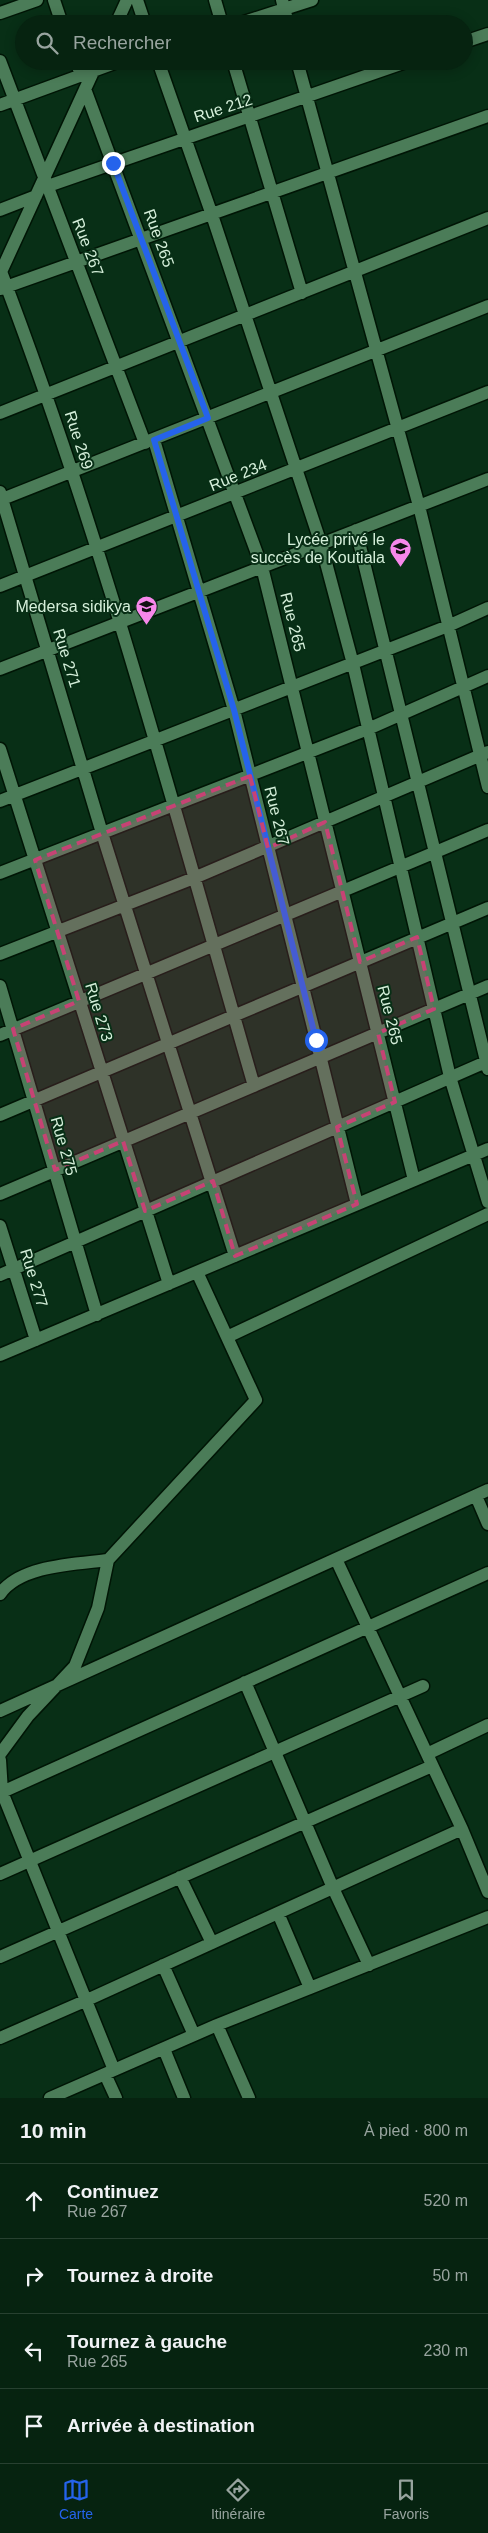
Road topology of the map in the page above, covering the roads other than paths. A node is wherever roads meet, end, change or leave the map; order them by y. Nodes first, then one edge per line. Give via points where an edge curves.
1 (37, 0) edge
2 (54, 0) edge
3 (127, 0) edge
4 (137, 0) edge
5 (215, 0) edge
6 (312, 0) edge
7 (283, 5) edge
8 (0, 13) edge
9 (59, 15) edge
10 (120, 15) edge
11 (142, 15) edge
12 (219, 15) edge
13 (259, 15) edge
14 (488, 34) edge
15 (473, 39) edge
16 (0, 61) edge
17 (79, 70) edge
18 (88, 70) edge
19 (94, 70) edge
20 (161, 70) edge
21 (236, 70) edge
22 (299, 70) edge
23 (383, 70) edge
24 (81, 75) junction
25 (85, 89) junction
26 (306, 97) junction
27 (14, 99) junction
28 (0, 105) edge
29 (488, 116) edge
30 (249, 117) junction
31 (185, 137) junction
32 (113, 163) junction
33 (328, 172) junction
34 (46, 182) junction
35 (272, 193) junction
36 (36, 196) junction
37 (0, 210) edge
38 (212, 215) junction
39 (488, 218) edge
40 (142, 239) junction
41 (76, 262) junction
42 (356, 271) junction
43 (0, 272) edge
44 (3, 288) edge
45 (302, 293) junction
46 (488, 306) edge
47 (246, 315) junction
48 (180, 341) junction
49 (376, 350) junction
50 (116, 367) junction
51 (272, 392) junction
52 (488, 392) edge
53 (47, 394) junction
54 (0, 413) edge
55 (208, 418) junction
56 (398, 428) junction
57 (149, 442) junction
58 (297, 469) junction
59 (72, 472) junction
60 (488, 479) edge
61 (236, 493) junction
62 (1, 497) edge
63 (419, 506) junction
64 (177, 517) junction
65 (356, 530) junction
66 (321, 544) junction
67 (97, 549) junction
68 (262, 567) junction
69 (25, 576) junction
70 (0, 586) edge
71 (200, 591) junction
72 (488, 608) edge
73 (120, 622) junction
74 (448, 626) junction
75 (48, 650) junction
76 (386, 651) junction
77 (353, 664) junction
78 (0, 669) edge
79 (488, 676) edge
80 (292, 687) junction
81 (463, 687) junction
82 (234, 710) junction
83 (401, 714) junction
84 (368, 729) junction
85 (154, 741) junction
86 (0, 750) edge
87 (308, 752) junction
88 (484, 754) edge
89 (82, 769) junction
90 (250, 776) junction
91 (418, 782) junction
92 (488, 787) edge
93 (14, 795) junction
94 (384, 797) junction
95 (0, 801) edge
96 (173, 805) junction
97 (326, 822) junction
98 (488, 830) edge
99 (102, 833) junction
100 (268, 848) junction
101 (435, 853) junction
102 (34, 860) junction
103 (401, 867) junction
104 (0, 873) edge
105 (194, 878) junction
106 (343, 892) junction
107 (125, 906) junction
108 (488, 908) edge
109 (285, 916) junction
110 (452, 923) junction
111 (58, 932) junction
112 (417, 937) junction
113 (214, 946) junction
114 (0, 954) edge
115 (360, 962) junction
116 (146, 973) junction
117 (0, 986) edge
118 (302, 986) junction
119 (488, 986) edge
120 (469, 994) junction
121 (79, 1002) junction
122 (434, 1009) junction
123 (234, 1015) junction
124 (13, 1030) junction
125 (378, 1033) junction
126 (0, 1035) edge
127 (168, 1043) junction
128 (320, 1058) junction
129 (487, 1064) edge
130 (101, 1072) junction
131 (450, 1077) junction
132 (254, 1086) junction
133 (34, 1101) junction
134 (395, 1102) junction
135 (191, 1112) junction
136 (0, 1115) edge
137 (337, 1127) junction
138 (123, 1141) junction
139 (488, 1149) edge
140 (474, 1155) junction
141 (55, 1170) junction
142 (414, 1180) junction
143 (213, 1181) junction
144 (0, 1194) edge
145 (488, 1202) edge
146 (357, 1204) junction
147 (145, 1211) junction
148 (488, 1214) edge
149 (0, 1226) edge
150 (76, 1242) junction
151 (235, 1256) junction
152 (14, 1269) junction
153 (198, 1272) junction
154 (0, 1275) edge
155 (169, 1284) junction
156 (97, 1314) junction
157 (227, 1338) junction
158 (36, 1340) junction
159 (0, 1355) edge
160 (482, 1493) edge
161 (488, 1524) edge
162 (336, 1559) junction
163 (108, 1560) junction
164 (488, 1573) edge
165 (0, 1594) edge
166 (368, 1627) junction
167 (245, 1682) junction
168 (54, 1686) junction
169 (423, 1686) dead end
170 (400, 1696) junction
171 (0, 1711) edge
172 (488, 1725) edge
173 (275, 1752) junction
174 (0, 1754) edge
175 (0, 1760) edge
176 (430, 1760) junction
177 (1, 1792) edge
178 (305, 1822) junction
179 (462, 1829) junction
180 (30, 1861) junction
181 (0, 1874) edge
182 (180, 1877) junction
183 (333, 1888) junction
184 (488, 1892) edge
185 (278, 1913) junction
186 (488, 1918) edge
187 (59, 1931) junction
188 (212, 1943) junction
189 (0, 1957) edge
190 (164, 1965) junction
191 (369, 1965) junction
192 (310, 1988) junction
193 (87, 2000) junction
194 (217, 2025) junction
195 (194, 2036) junction
196 (0, 2038) edge
197 (164, 2049) junction
198 (110, 2072) junction
199 (50, 2098) edge
200 (116, 2098) edge
201 (184, 2098) edge
202 (249, 2098) edge

1 - 8 street
2 - 9 street
3 - 10 street
4 - 11 street
5 - 12 street
6 - 7 street
7 - 13 street
14 - 15 street
16 - 27 street, Rue 267
17 - 24 street
18 - 24 street
19 - 25 street
20 - 31 street
21 - 30 street
22 - 26 street
23 - 26 street, Rue 212
24 - 27 street
25 - 32 street, Rue 265
25 - 34 street
26 - 30 street, Rue 212
26 - 33 street
27 - 28 street
27 - 34 street, Rue 267
29 - 33 street
30 - 31 street, Rue 212
30 - 35 street
31 - 32 street, Rue 212
31 - 38 street
32 - 34 street, Rue 212
32 - 40 street, Rue 265
33 - 35 street
33 - 42 street
34 - 36 street
34 - 41 street, Rue 267
35 - 38 street
35 - 45 street
36 - 37 street
36 - 43 street
38 - 40 street
38 - 47 street
39 - 42 street
40 - 41 street
40 - 48 street, Rue 265
41 - 44 street
41 - 50 street, Rue 267
42 - 45 street
42 - 49 street
43 - 44 street, Rue 269
44 - 53 street, Rue 269
45 - 47 street
46 - 49 street
47 - 48 street
47 - 51 street
48 - 50 street
48 - 55 street, Rue 265
49 - 51 street
49 - 56 street
50 - 53 street
50 - 57 street, Rue 267
51 - 55 street
51 - 58 street
52 - 56 street, Rue 234
53 - 54 street
53 - 59 street, Rue 269
55 - 57 street
55 - 61 street, Rue 265
56 - 58 street, Rue 234
56 - 63 street
57 - 59 street
57 - 64 street, Rue 267
58 - 61 street, Rue 234
58 - 66 street
59 - 62 street
59 - 67 street, Rue 269
60 - 63 street
61 - 64 street, Rue 234
61 - 68 street, Rue 265
62 - 69 street, Rue 271
63 - 65 street
63 - 74 street
64 - 67 street, Rue 234
64 - 71 street, Rue 267
65 - 66 street
65 - 76 street
66 - 68 street
66 - 77 street
67 - 69 street, Rue 234
67 - 73 street, Rue 269
68 - 71 street
68 - 80 street, Rue 265
69 - 70 street, Rue 234
69 - 75 street, Rue 271
71 - 73 street
71 - 82 street, Rue 267
72 - 74 street
73 - 75 street
73 - 85 street, Rue 269
74 - 76 street
74 - 81 street
75 - 78 street
75 - 89 street, Rue 271
76 - 77 street
76 - 83 street
77 - 80 street
77 - 84 street
79 - 81 street
80 - 82 street
80 - 87 street, Rue 265
81 - 83 street
81 - 88 street
82 - 85 street
82 - 90 street, Rue 267
83 - 84 street
83 - 91 street
84 - 87 street
84 - 94 street
85 - 89 street
85 - 96 street, Rue 269
86 - 93 street, Rue 273
87 - 90 street
87 - 97 street, Rue 265
88 - 91 street
88 - 92 street
89 - 93 street
89 - 99 street, Rue 271
90 - 96 street
90 - 100 street, Rue 267
91 - 94 street
91 - 101 street
93 - 95 street
93 - 102 street, Rue 273
94 - 97 street
94 - 103 street
96 - 99 street
96 - 105 street, Rue 269
97 - 100 street
97 - 106 street, Rue 265
98 - 101 street
99 - 102 street
99 - 107 street, Rue 271
100 - 105 street
100 - 109 street, Rue 267
101 - 103 street
101 - 110 street
102 - 104 street
102 - 111 street, Rue 273
103 - 106 street
103 - 112 street
105 - 107 street
105 - 113 street, Rue 269
106 - 109 street
106 - 115 street, Rue 265
107 - 111 street
107 - 116 street, Rue 271
108 - 110 street
109 - 113 street
109 - 118 street, Rue 267
110 - 112 street
110 - 120 street
111 - 114 street
111 - 121 street, Rue 273
112 - 115 street
112 - 122 street
113 - 116 street
113 - 123 street, Rue 269
115 - 118 street
115 - 125 street, Rue 265
116 - 121 street
116 - 127 street, Rue 271
117 - 124 street, Rue 275
118 - 123 street
118 - 128 street, Rue 267
119 - 120 street
120 - 122 street
120 - 129 street
121 - 124 street
121 - 130 street, Rue 273
122 - 125 street
122 - 131 street
123 - 127 street
123 - 132 street, Rue 269
124 - 126 street
124 - 133 street, Rue 275
125 - 128 street
125 - 134 street, Rue 265
127 - 130 street
127 - 135 street, Rue 271
128 - 132 street
128 - 137 street, Rue 267
129 - 131 street
130 - 133 street
130 - 138 street, Rue 273
131 - 134 street
131 - 140 street
132 - 135 street
133 - 136 street
133 - 141 street, Rue 275
134 - 137 street
134 - 142 street, Rue 265
135 - 138 street
135 - 143 street, Rue 271
137 - 143 street
137 - 146 street, Rue 267
138 - 141 street
138 - 147 street, Rue 273
139 - 140 street
140 - 142 street
140 - 145 street
141 - 144 street
141 - 150 street, Rue 275
142 - 146 street
143 - 147 street
143 - 151 street, Rue 271
146 - 151 street
147 - 150 street
147 - 155 street, Rue 273
148 - 157 street
149 - 152 street, Rue 277
150 - 152 street
150 - 156 street, Rue 275
151 - 153 street
152 - 154 street
152 - 158 street, Rue 277
153 - 155 street
153 - 157 street
155 - 156 street
156 - 158 street
157 - 163 street via 256,1400
158 - 159 street
160 - 161 street
160 - 162 street
162 - 166 street
162 - 168 street
163 - 165 street via 42,1569 15,1579
163 - 168 street via 98,1608 75,1666
164 - 166 street
166 - 167 street
166 - 170 street
167 - 173 street
167 - 177 street
168 - 171 street
168 - 174 street
169 - 170 street
170 - 173 street
170 - 176 street
172 - 176 street
173 - 178 street
173 - 180 street
175 - 177 street
176 - 178 street
176 - 179 street
177 - 180 street
178 - 182 street
178 - 183 street
179 - 183 street
179 - 184 street
180 - 181 street
180 - 187 street
182 - 187 street
182 - 188 street
183 - 185 street
183 - 191 street
185 - 188 street
185 - 192 street
186 - 191 street
187 - 189 street
187 - 193 street
188 - 190 street
190 - 193 street
190 - 195 street
191 - 192 street
192 - 194 street
193 - 196 street
193 - 198 street
194 - 195 street
194 - 202 street
195 - 197 street
197 - 198 street
197 - 201 street
198 - 199 street
198 - 200 street

